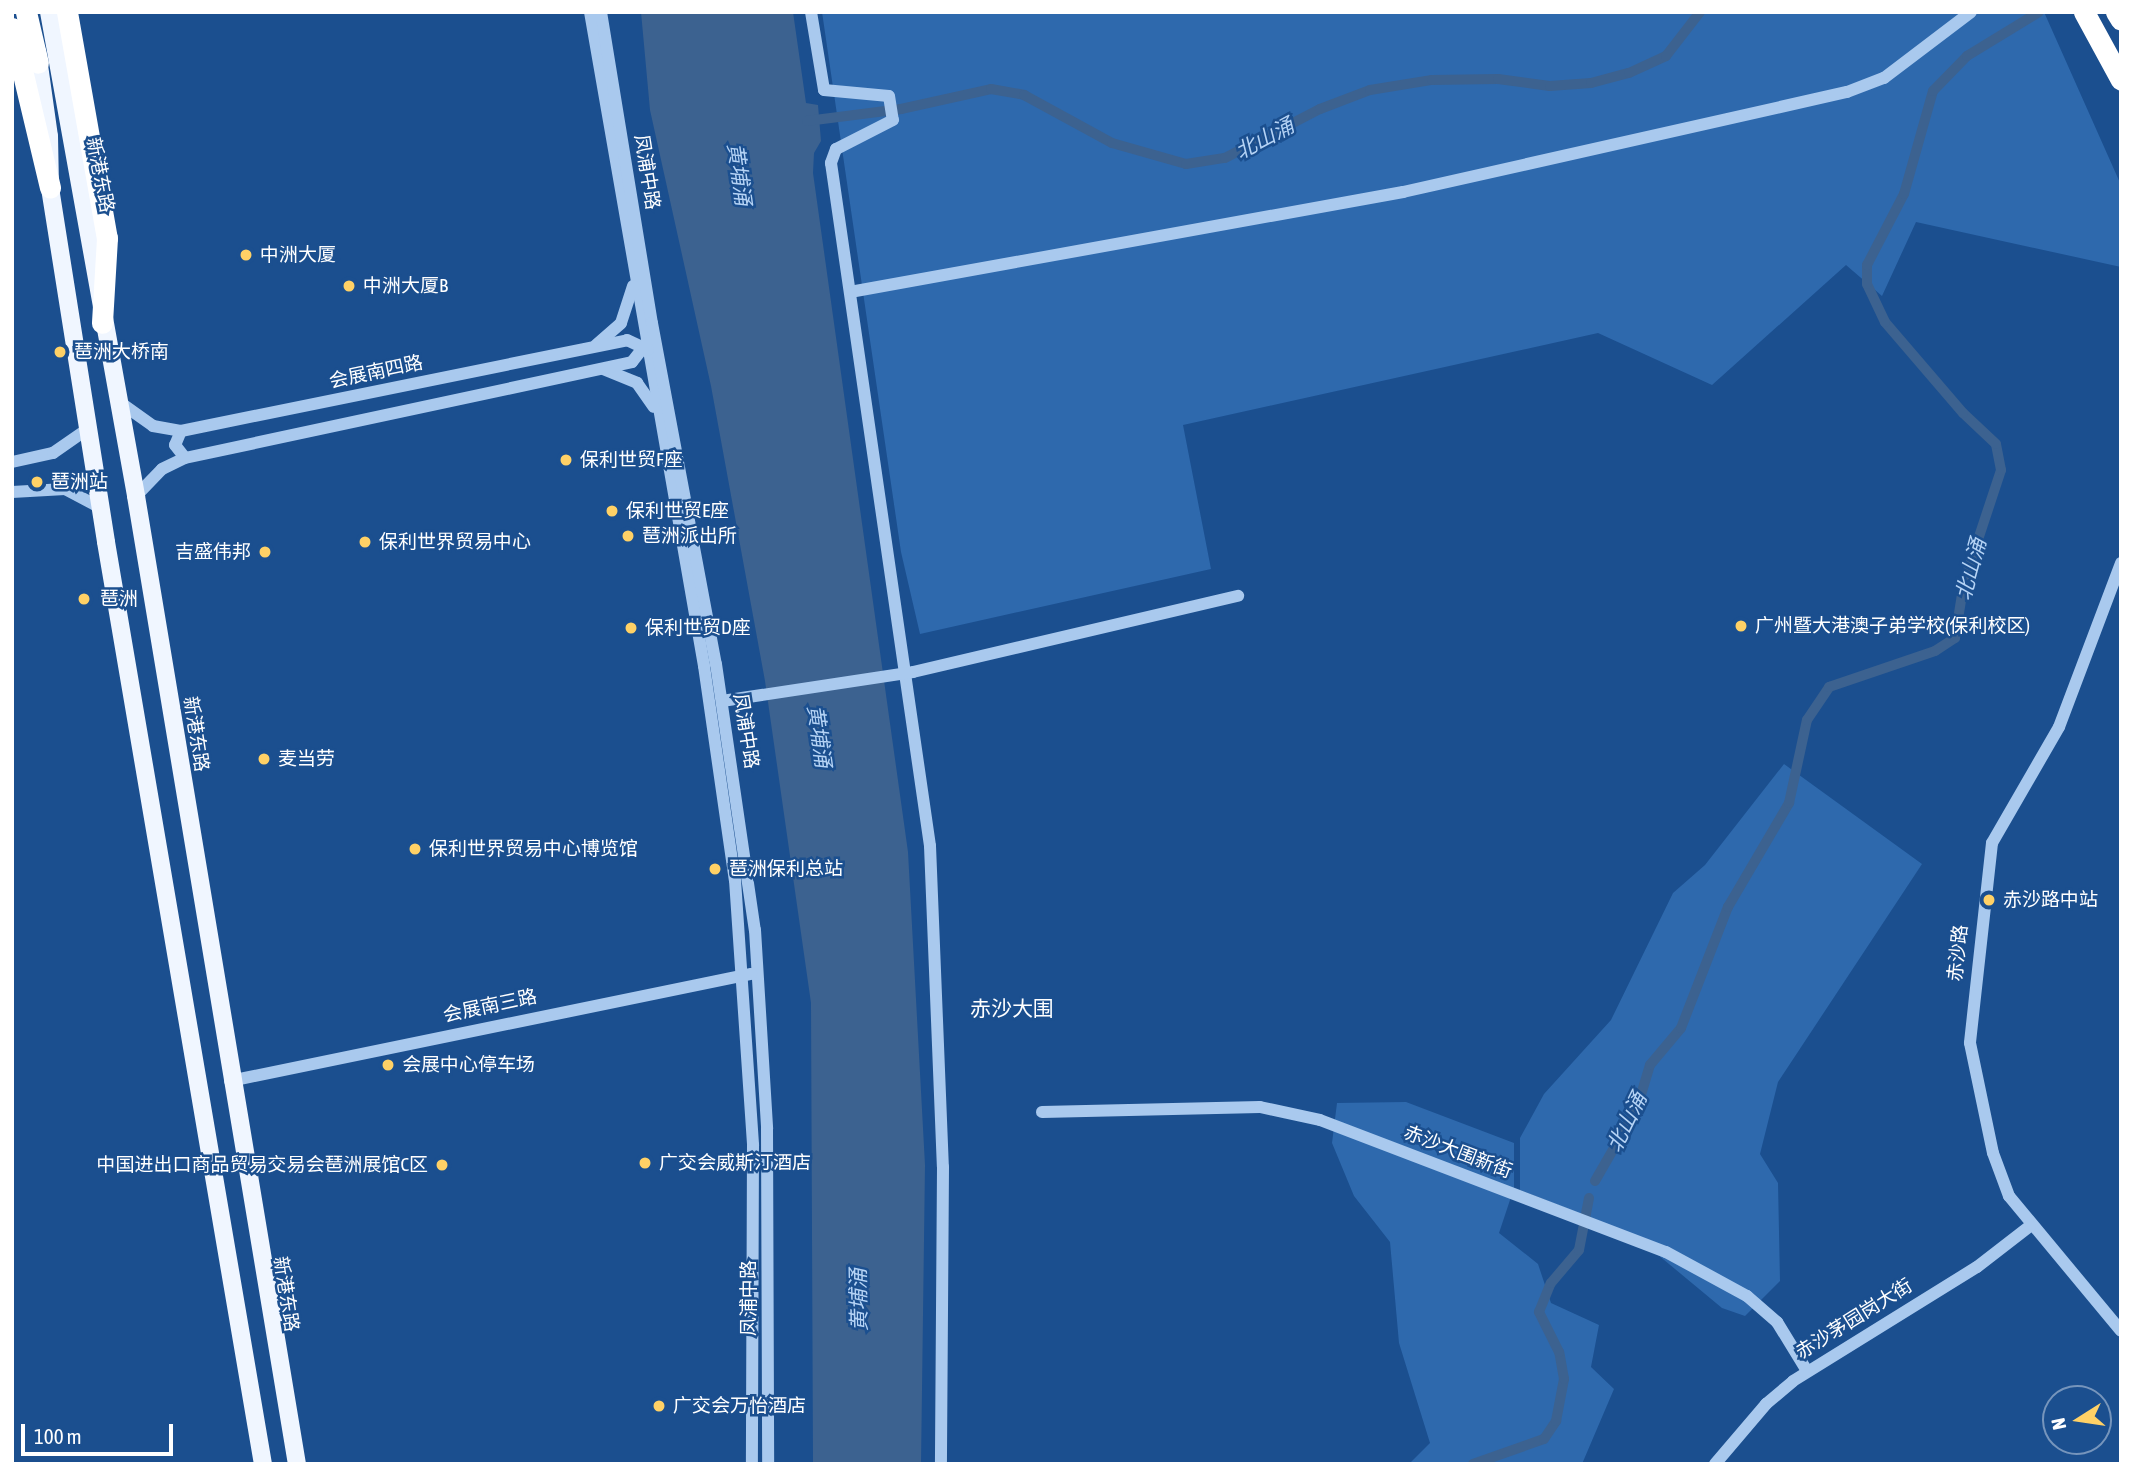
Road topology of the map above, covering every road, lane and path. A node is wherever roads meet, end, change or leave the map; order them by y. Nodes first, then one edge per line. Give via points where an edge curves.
1 (28, 12) edge
2 (50, 12) edge
3 (67, 12) edge
4 (78, 12) edge
5 (590, 12) edge
6 (601, 12) edge
7 (811, 12) edge
8 (1971, 12) edge
9 (2084, 12) edge
10 (2116, 12) edge
11 (2121, 20) edge
12 (12, 28) edge
13 (38, 63) joint
14 (12, 73) edge
15 (2121, 80) edge
16 (86, 106) junction
17 (30, 114) junction
18 (50, 188) junction
19 (635, 279) junction
20 (850, 292) junction
21 (102, 323) junction
22 (652, 323) junction
23 (595, 346) junction
24 (646, 347) junction
25 (660, 368) junction
26 (600, 369) junction
27 (118, 401) junction
28 (659, 415) junction
29 (89, 429) junction
30 (181, 431) junction
31 (186, 458) junction
32 (12, 462) edge
33 (12, 492) edge
34 (136, 496) junction
35 (101, 508) junction
36 (2121, 563) edge
37 (1238, 596) dead end
38 (722, 701) junction
39 (758, 973) junction
40 (744, 975) junction
41 (230, 1081) junction
42 (1042, 1112) dead end
43 (2030, 1226) junction
44 (2121, 1331) edge
45 (1807, 1371) junction
46 (263, 1464) edge
47 (297, 1464) edge
48 (752, 1464) edge
49 (768, 1464) edge
50 (941, 1464) edge
51 (1715, 1464) edge

1 - 13 highway
2 - 21 main road, 新港东路
3 - 16 highway
4 - 16 highway
5 - 19 street, 凤浦中路
6 - 22 street, 凤浦中路
7 - 20 street via 824,90 889,96 893,120 847,142 831,156
8 - 20 street via 1884,78 1847,92 1403,192
9 - 15 highway
10 - 11 highway
12 - 17 highway
13 - 18 main road via 50,136
14 - 17 highway
16 - 21 highway via 108,257
17 - 18 highway
18 - 29 main road
19 - 23 street via 621,323
19 - 24 street, 凤浦中路
20 - 50 street via 930,846 943,1167
21 - 27 main road, 新港东路
22 - 24 street
22 - 25 street, 凤浦中路
23 - 24 street, 会展南四路 via 634,340
23 - 30 street, 会展南四路
24 - 25 street
24 - 26 street via 632,362
24 - 28 street, 凤浦中路
25 - 38 street, 凤浦中路
26 - 28 street via 637,383
26 - 31 street
27 - 30 street, 会展南四路 via 153,426
27 - 34 main road, 新港东路
28 - 40 street, 凤浦中路 via 724,792
29 - 32 street via 53,453
29 - 35 main road
30 - 31 street via 174,445
31 - 34 street via 162,469
33 - 35 street via 65,489
34 - 41 main road, 新港东路
35 - 46 main road
36 - 43 street, 赤沙路 via 2059,727 1998,829 1987,867 1970,1043 1999,1172
37 - 38 street, bridge via 913,672
38 - 39 street, 凤浦中路
39 - 40 street, 会展南三路
39 - 49 street, 凤浦中路 via 767,1129
40 - 41 street, 会展南三路
40 - 48 street, 凤浦中路 via 753,1145
41 - 47 main road, 新港东路
42 - 45 street, 赤沙大围新街 via 1261,1107 1320,1120 1666,1252 1757,1305 1777,1322
43 - 44 street, 赤沙路
43 - 45 street, 赤沙茅园岗大街 via 1977,1267
45 - 51 street, 赤沙茅园岗大街 via 1766,1404

